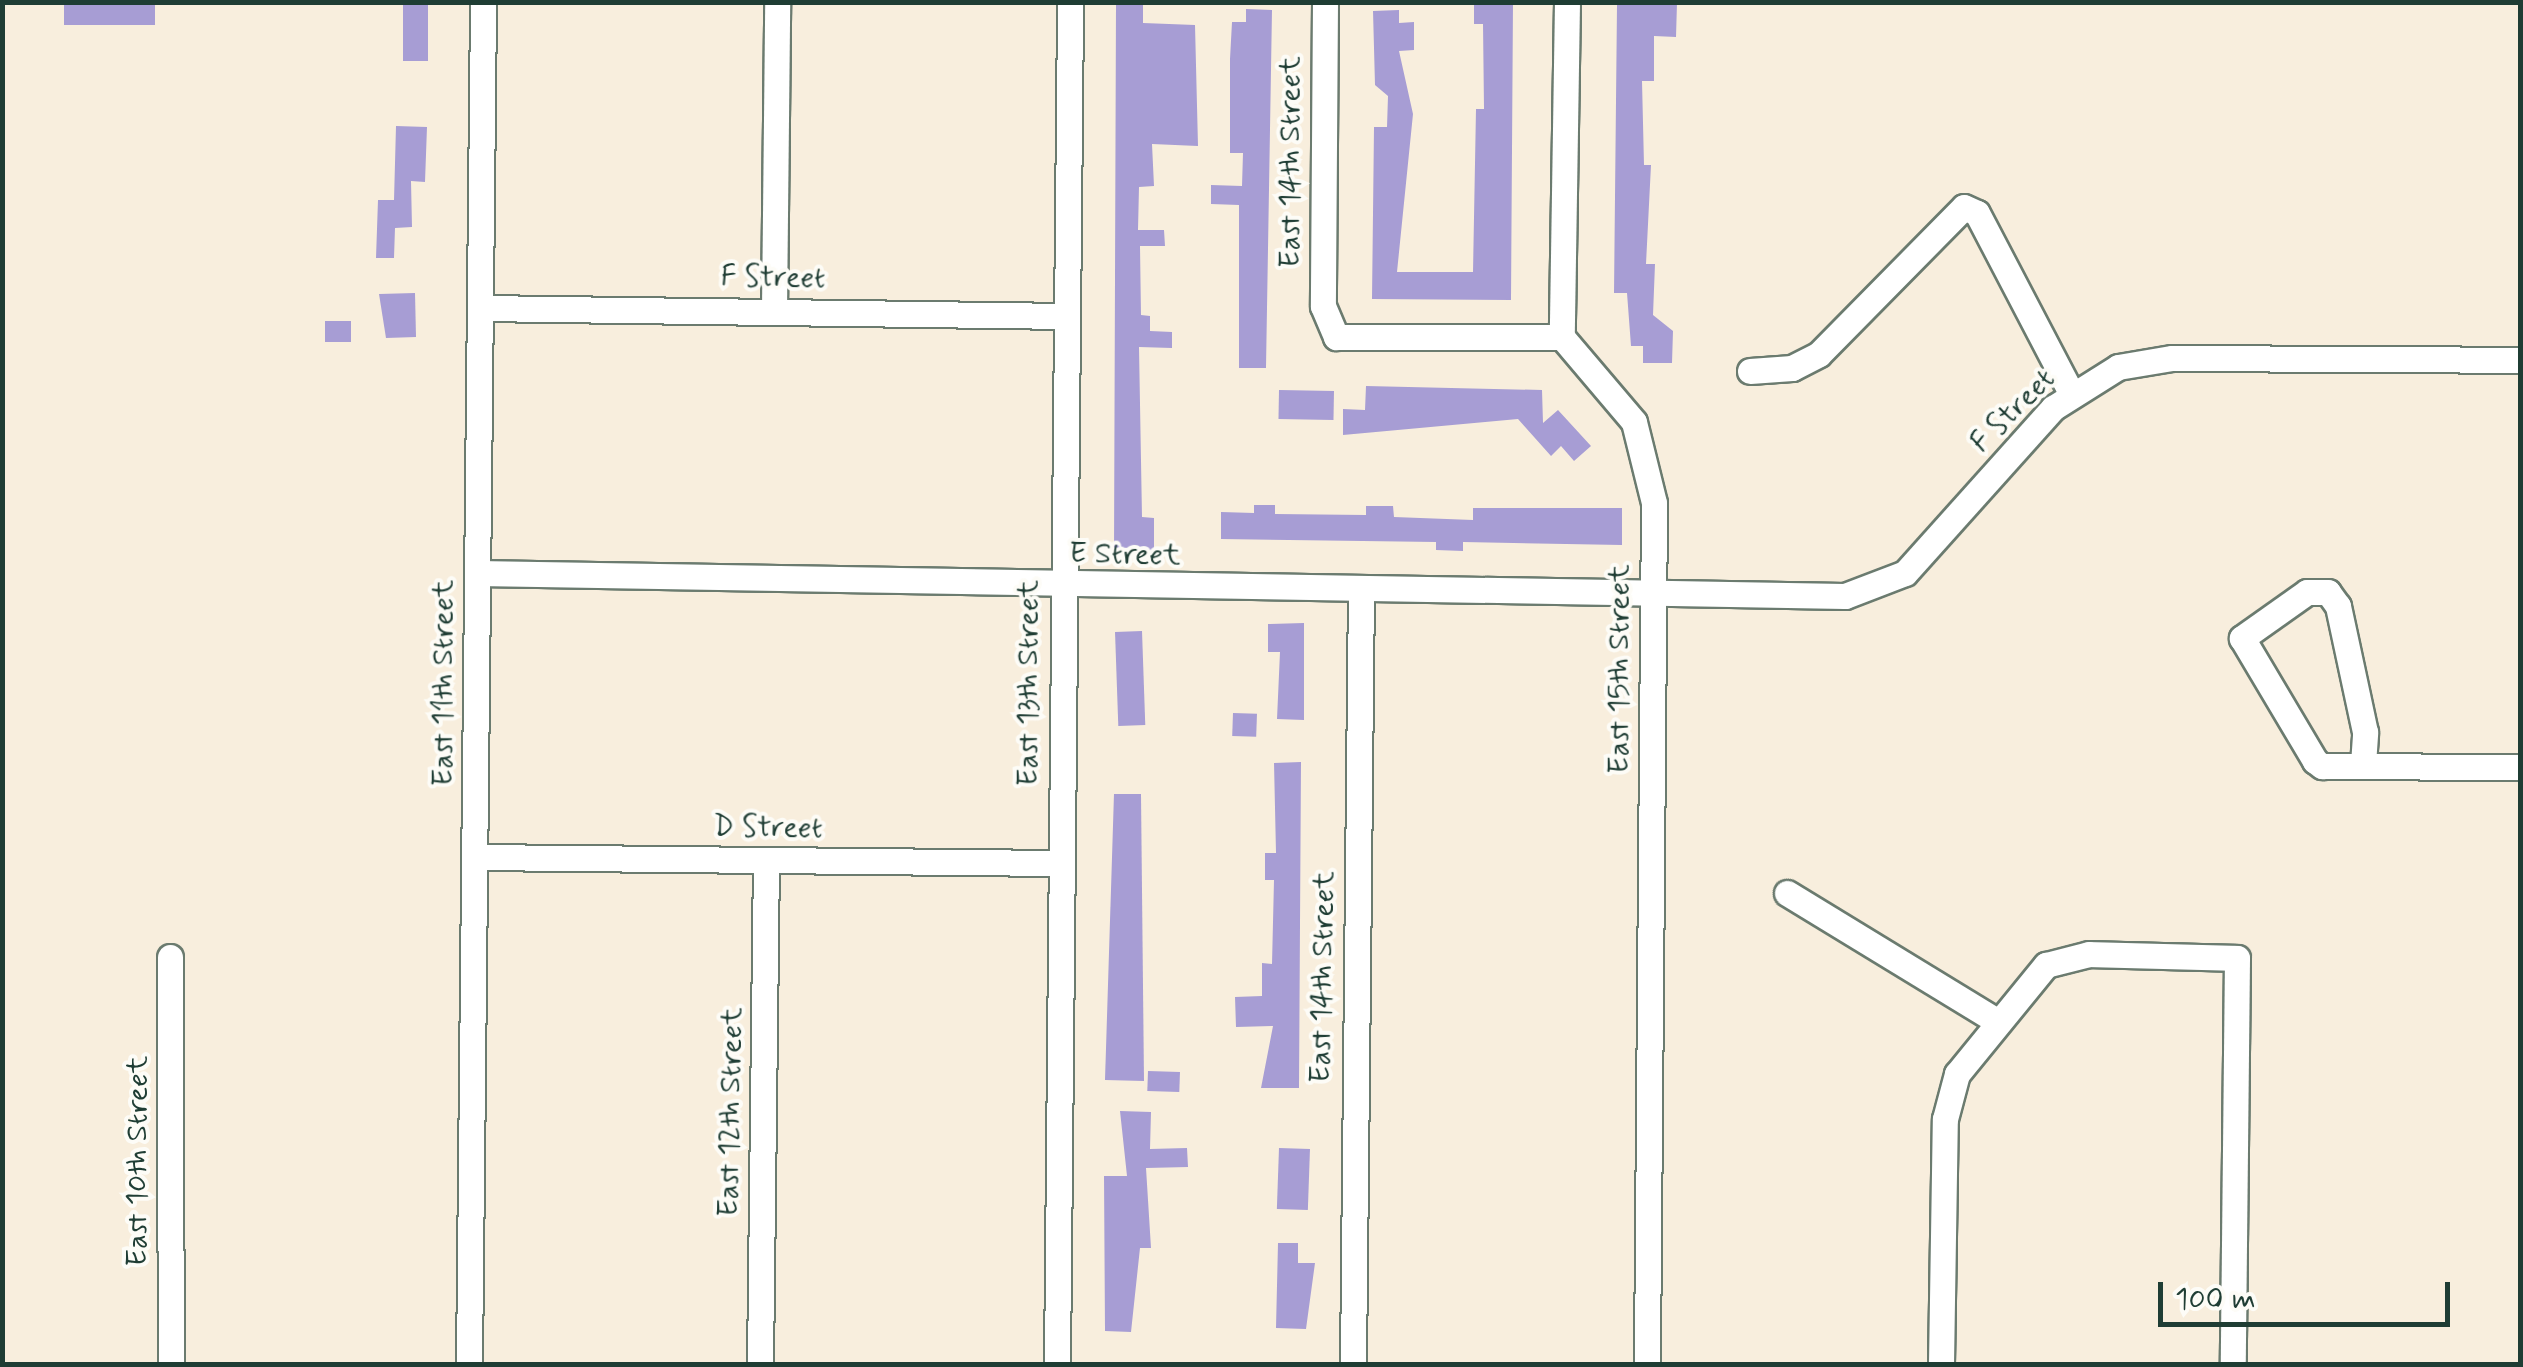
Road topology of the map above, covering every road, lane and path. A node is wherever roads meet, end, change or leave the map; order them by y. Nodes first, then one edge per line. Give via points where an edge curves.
1 (483, 2) edge
2 (777, 2) edge
3 (1070, 2) edge
4 (1325, 2) edge
5 (1567, 2) edge
6 (480, 308) junction
7 (774, 310) junction
8 (1066, 316) junction
9 (1562, 337) junction
10 (2520, 360) edge
11 (1750, 371) dead end
12 (2071, 392) junction
13 (477, 573) junction
14 (1062, 587) junction
15 (1361, 591) junction
16 (1651, 594) junction
17 (2363, 764) junction
18 (2520, 767) edge
19 (475, 856) junction
20 (766, 861) junction
21 (1060, 863) junction
22 (1788, 893) dead end
23 (170, 957) dead end
24 (1998, 1022) junction
25 (171, 1364) edge
26 (468, 1364) edge
27 (760, 1364) edge
28 (1057, 1364) edge
29 (1353, 1364) edge
30 (1647, 1364) edge
31 (1941, 1364) edge
32 (2234, 1364) edge

1 - 6 street, East 11th Street
2 - 7 street
3 - 8 street, East 13th Street
4 - 9 street, East 14th Street via 1326,322 1336,337
5 - 9 street
6 - 7 street, F Street
6 - 13 street, East 11th Street
7 - 8 street, F Street
8 - 14 street, East 13th Street
9 - 16 street, East 15th Street via 1634,422 1652,468
10 - 12 street, F Street via 2172,358 2118,367
11 - 12 street via 1792,368 1819,354 1964,207 1977,213
12 - 16 street, F Street via 1906,574 1880,588
13 - 14 street, E Street
13 - 19 street, East 11th Street
14 - 15 street, E Street
14 - 21 street, East 13th Street
15 - 16 street, E Street
15 - 29 street, East 14th Street
16 - 30 street, East 15th Street
17 - 17 street via 2315,762 2244,648 2244,630 2306,592 2328,592 2338,606 2365,732
17 - 18 street
19 - 20 street, D Street
19 - 26 street, East 11th Street
20 - 21 street, D Street
20 - 27 street, East 12th Street
21 - 28 street, East 13th Street
22 - 24 street
23 - 25 street, East 10th Street
24 - 31 street via 1956,1074 1945,1120
24 - 32 street via 2046,965 2089,954 2237,958

